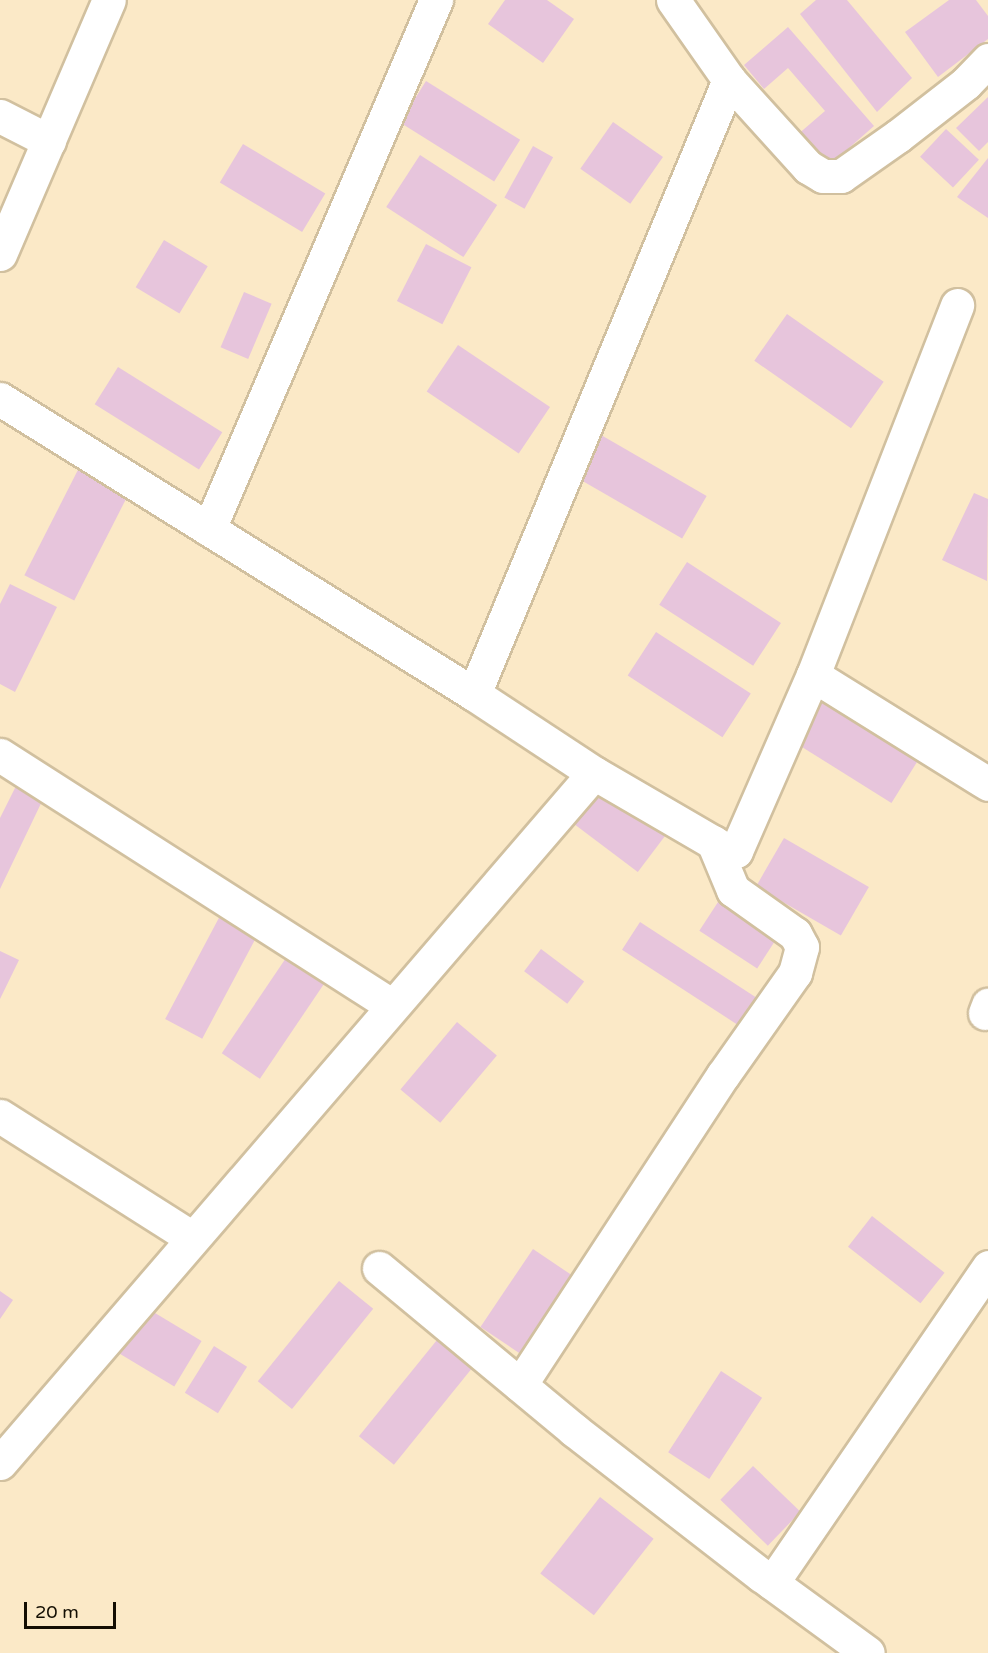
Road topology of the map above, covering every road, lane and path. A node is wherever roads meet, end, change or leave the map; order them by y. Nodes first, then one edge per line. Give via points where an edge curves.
1 (109, 0) edge
2 (436, 0) edge
3 (673, 0) edge
4 (988, 60) edge
5 (729, 80) junction
6 (0, 116) edge
7 (49, 141) junction
8 (0, 254) edge
9 (957, 305) dead end
10 (0, 399) edge
11 (209, 529) junction
12 (813, 675) junction
13 (474, 694) junction
14 (0, 754) edge
15 (594, 773) junction
16 (988, 783) edge
17 (713, 842) junction
18 (392, 1005) junction
19 (0, 1116) edge
20 (192, 1238) junction
21 (988, 1267) edge
22 (379, 1268) dead end
23 (520, 1385) junction
24 (0, 1464) edge
25 (772, 1583) junction
26 (868, 1653) edge

1 - 7 street
2 - 11 street
3 - 5 street
4 - 5 street via 966,83 841,176 823,176 808,167
5 - 13 street
6 - 7 street
7 - 8 street
9 - 12 street
10 - 11 street
11 - 13 street
12 - 16 street
12 - 17 street via 741,843 736,851 728,851
13 - 15 street
14 - 18 street
15 - 17 street
15 - 18 street
17 - 23 street via 733,890 795,934 802,947 795,973 723,1075
18 - 20 street
19 - 20 street
20 - 24 street
21 - 25 street
22 - 23 street
23 - 25 street
25 - 26 street

